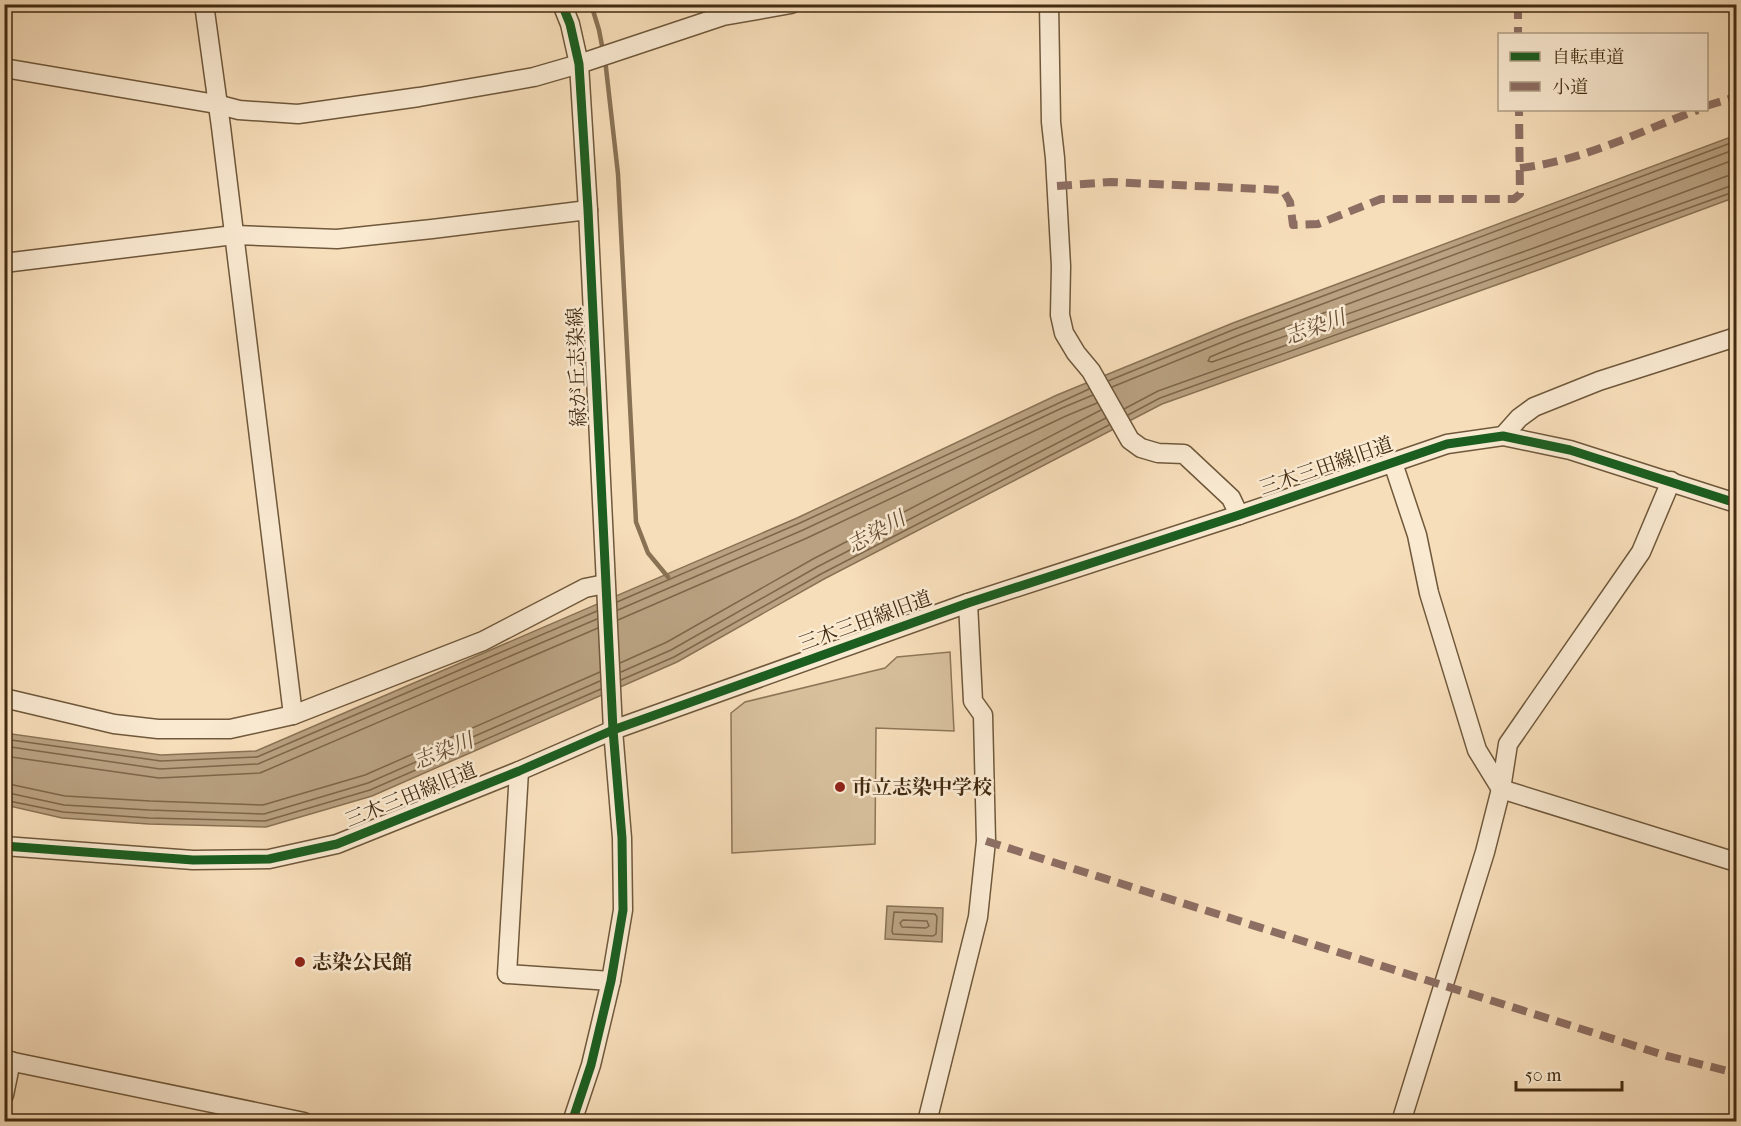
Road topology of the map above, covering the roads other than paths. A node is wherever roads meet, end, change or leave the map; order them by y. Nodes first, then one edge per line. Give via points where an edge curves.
1 (204, 4) edge
2 (562, 4) edge
3 (791, 4) edge
4 (1049, 4) edge
5 (724, 10) edge
6 (579, 64) junction
7 (4, 68) edge
8 (216, 104) junction
9 (588, 210) junction
10 (234, 235) junction
11 (4, 263) edge
12 (1737, 337) edge
13 (1503, 436) junction
14 (1392, 463) junction
15 (1671, 482) junction
16 (1737, 502) edge
17 (1239, 515) junction
18 (605, 584) junction
19 (968, 603) junction
20 (4, 698) edge
21 (293, 715) junction
22 (613, 730) junction
23 (519, 771) junction
24 (1501, 789) junction
25 (4, 846) edge
26 (1737, 862) edge
27 (611, 981) junction
28 (8, 1061) edge
29 (4, 1095) edge
30 (304, 1122) edge
31 (572, 1122) edge
32 (927, 1122) edge
33 (1401, 1122) edge

1 - 8 street
2 - 6 street, 緑が丘志染線
3 - 5 street
4 - 17 street via 1051,122 1064,333 1091,371 1130,440 1158,453 1184,454 1230,498
5 - 6 street
6 - 8 street via 534,77 298,114 239,110
6 - 9 street, 緑が丘志染線
7 - 8 street
8 - 10 street
9 - 10 street via 337,239
9 - 18 street, 緑が丘志染線
10 - 11 street
10 - 21 street
12 - 13 street via 1599,381 1534,407
13 - 14 street, 三木三田線旧道 via 1447,444
13 - 15 street, 三木三田線旧道 via 1570,450
14 - 17 street, 三木三田線旧道
14 - 24 street via 1417,535 1429,593 1477,750
15 - 16 street, 三木三田線旧道
15 - 24 street via 1641,552 1508,744
17 - 19 street, 三木三田線旧道
18 - 21 street via 585,588 483,640
18 - 22 street, 緑が丘志染線
19 - 22 street, 三木三田線旧道
19 - 32 street via 972,701 983,715 986,841 978,917
20 - 21 street via 114,724 158,729 230,729
22 - 23 street, 三木三田線旧道
22 - 27 street, 緑が丘志染線 via 622,838 622,910
23 - 25 street, 三木三田線旧道 via 337,844 269,859 193,860
23 - 27 street via 507,974
24 - 26 street
24 - 33 street
27 - 31 street, 緑が丘志染線 via 591,1065
28 - 29 street
28 - 30 street

